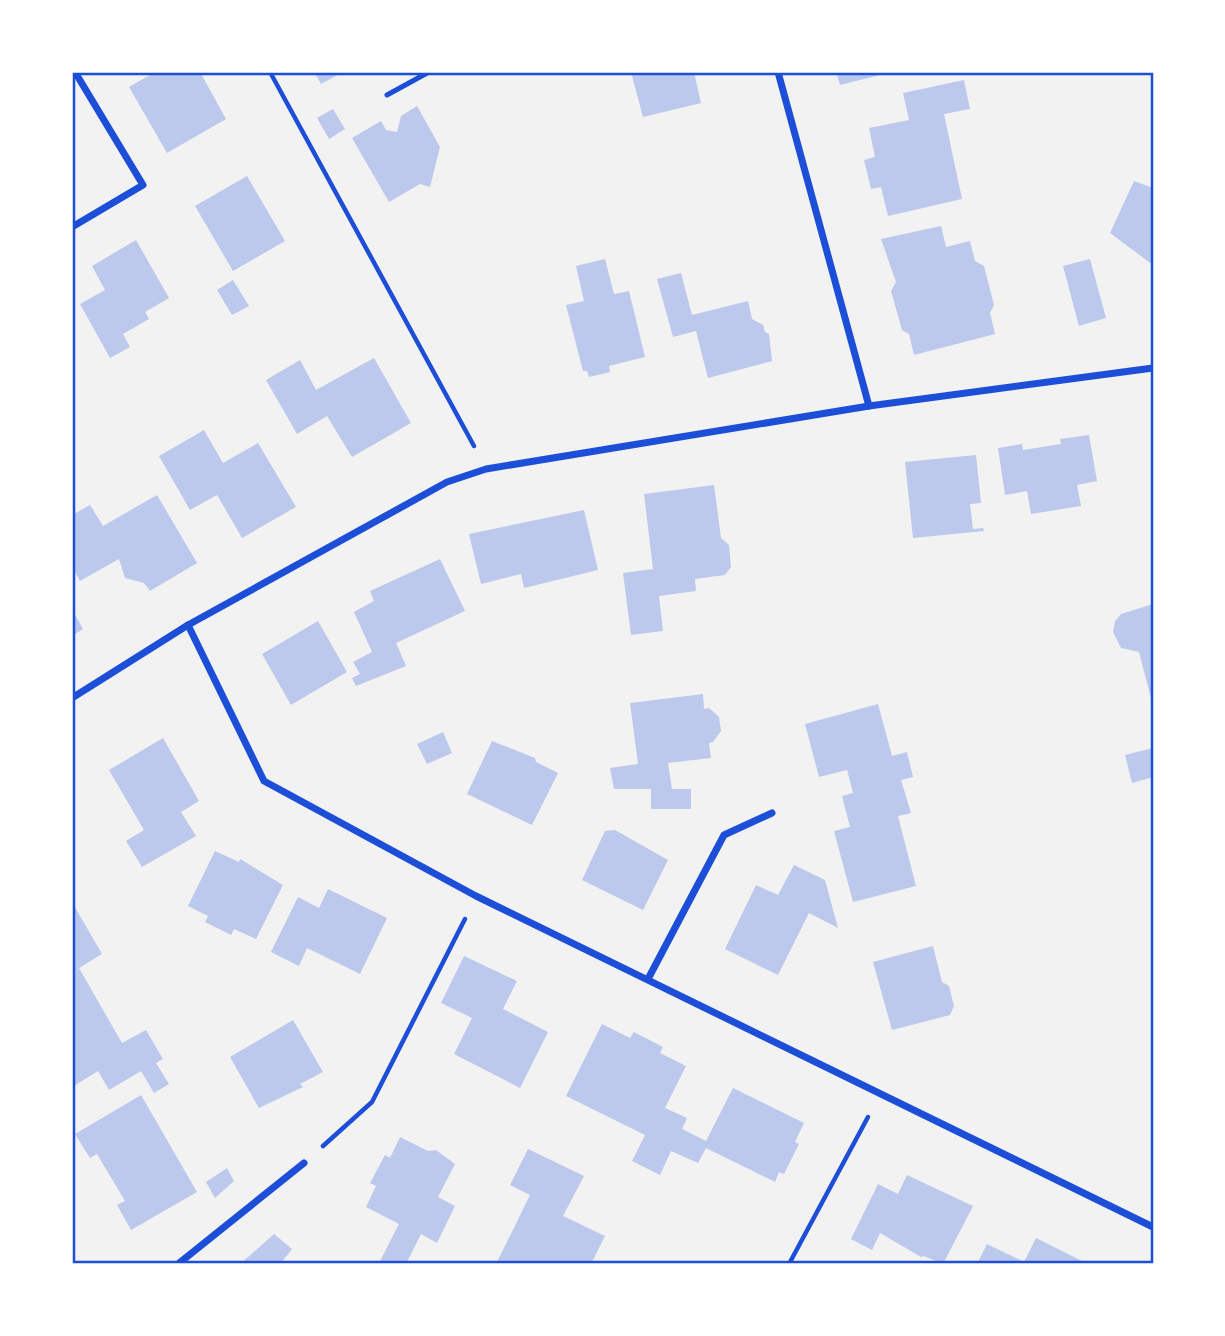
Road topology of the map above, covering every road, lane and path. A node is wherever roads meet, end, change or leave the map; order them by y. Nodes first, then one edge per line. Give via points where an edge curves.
1 (75, 72) edge
2 (270, 72) edge
3 (429, 72) edge
4 (778, 72) edge
5 (387, 96) dead end
6 (72, 227) edge
7 (1153, 368) edge
8 (869, 406) junction
9 (486, 469) junction
10 (188, 625) junction
11 (72, 698) edge
12 (772, 813) dead end
13 (477, 896) junction
14 (648, 979) junction
15 (880, 1093) junction
16 (304, 1163) joint
17 (1153, 1227) edge
18 (178, 1264) edge
19 (789, 1264) edge

1 - 6 street via 143,185
2 - 9 path
3 - 5 lane
4 - 8 street
7 - 8 street
8 - 9 street
9 - 10 street via 447,482
10 - 11 street
10 - 13 street via 264,781
12 - 14 street via 724,835
13 - 14 street
13 - 16 path via 372,1102
14 - 15 street
15 - 17 street
15 - 19 path
16 - 18 street

